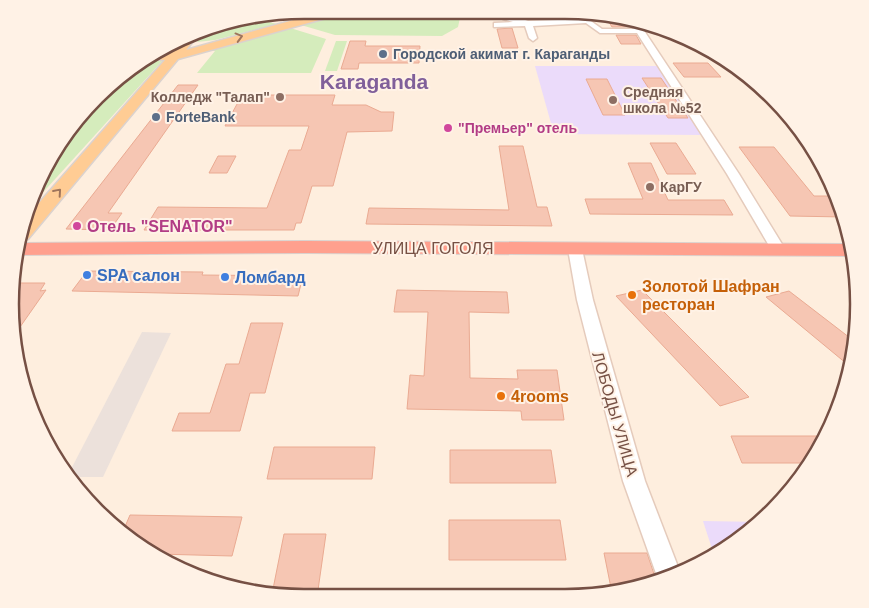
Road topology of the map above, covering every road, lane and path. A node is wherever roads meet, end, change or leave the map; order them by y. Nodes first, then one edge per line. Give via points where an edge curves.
1 (310, 19) edge
2 (512, 19) edge
3 (580, 19) edge
4 (592, 20) edge
5 (528, 24) junction
6 (497, 25) dead end
7 (638, 28) joint
8 (533, 38) dead end
9 (181, 46) edge
10 (173, 51) edge
11 (29, 226) edge
12 (24, 248) edge
13 (574, 249) junction
14 (778, 249) junction
15 (845, 250) edge
16 (667, 570) edge

9 -> 1 main road via 222,42
2 - 5 street
3 - 5 street
4 - 7 street via 600,31
5 - 6 street
5 - 8 street
7 - 14 street
11 -> 10 main road
12 - 13 highway, УЛИЦА ГОГОЛЯ
13 - 14 highway, УЛИЦА ГОГОЛЯ
13 - 16 street, ЛОБОДЫ УЛИЦА via 634,481
14 - 15 highway, УЛИЦА ГОГОЛЯ

